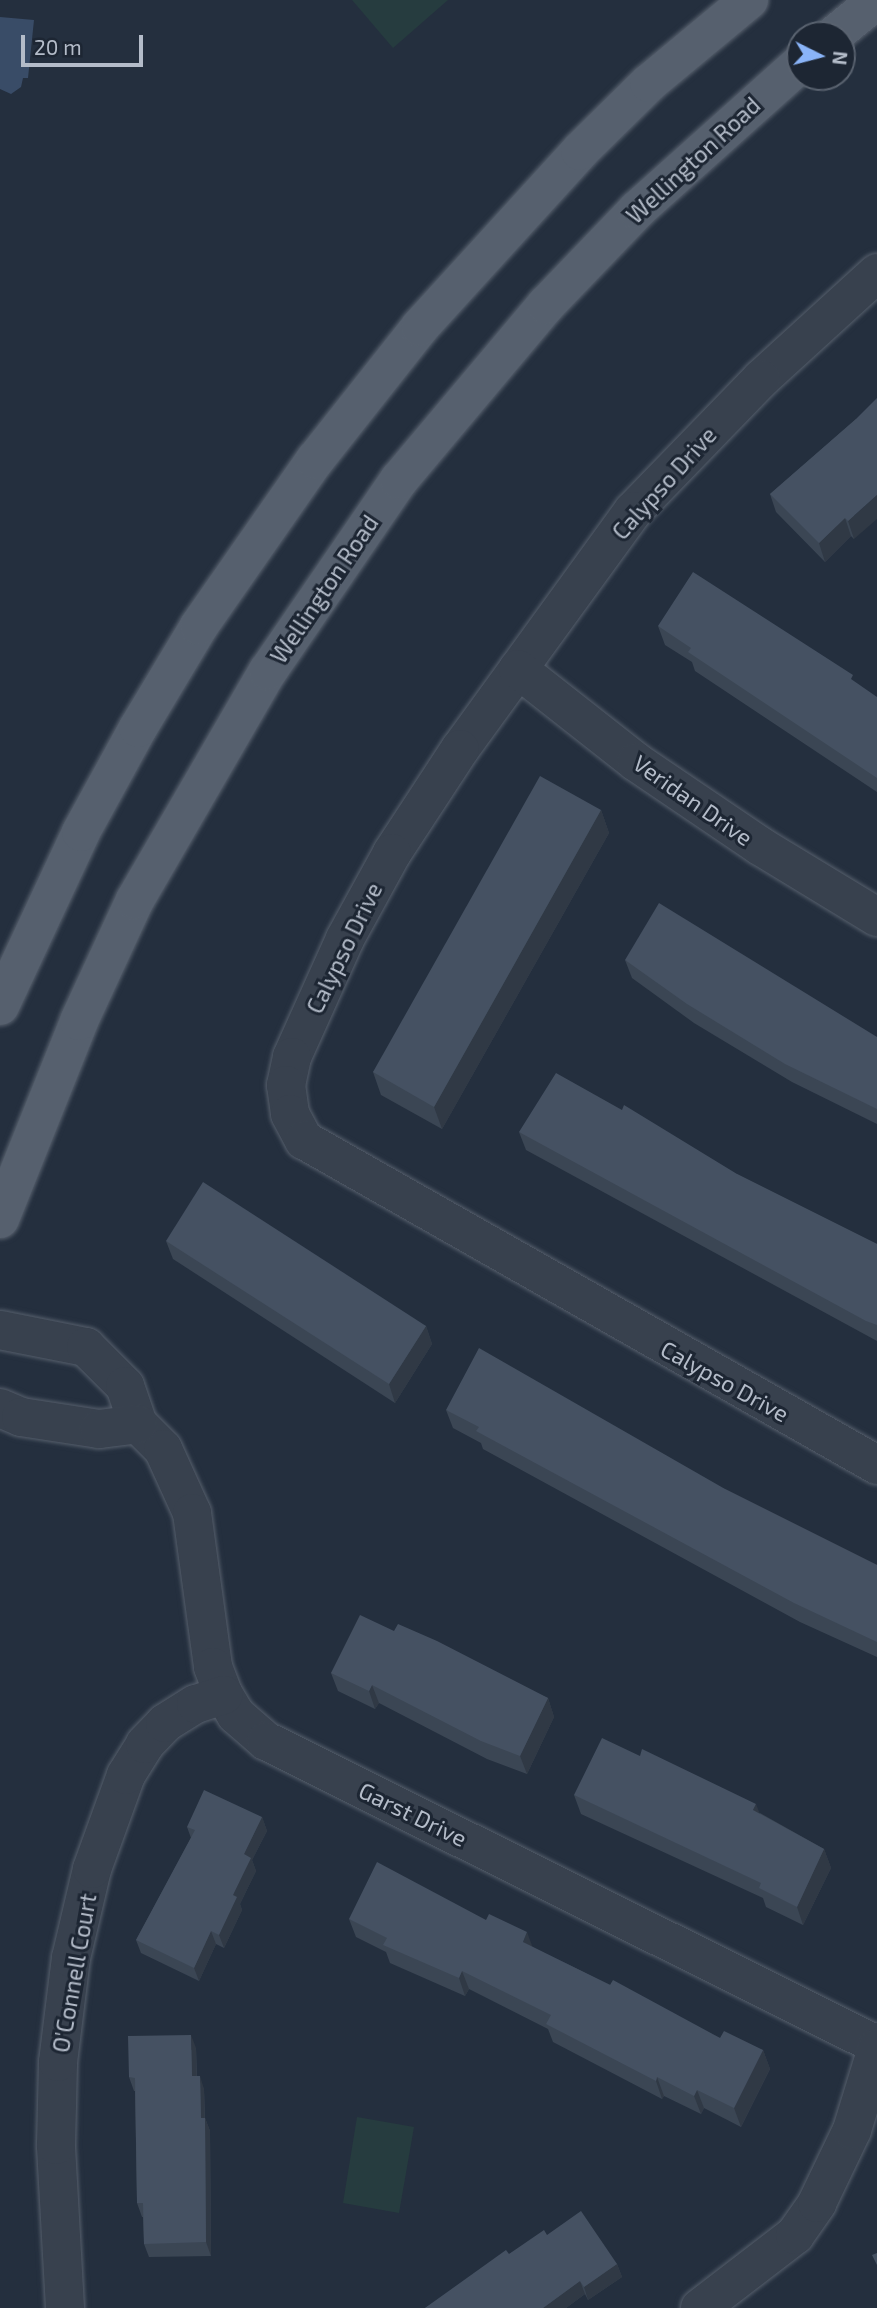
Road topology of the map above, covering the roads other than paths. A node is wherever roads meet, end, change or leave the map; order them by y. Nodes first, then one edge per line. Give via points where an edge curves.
1 (749, 0) edge
2 (877, 0) edge
3 (851, 21) edge
4 (786, 76) edge
5 (877, 273) edge
6 (518, 669) junction
7 (877, 917) edge
8 (0, 1006) edge
9 (0, 1219) edge
10 (0, 1330) edge
11 (0, 1409) edge
12 (138, 1424) junction
13 (877, 1465) edge
14 (224, 1695) junction
15 (877, 2047) edge
16 (65, 2308) edge
17 (700, 2308) edge

1 - 8 main road via 649,83 580,151 420,327 315,460 199,626 138,728 81,832
2 - 3 main road
4 - 9 main road, Wellington Road via 636,210 546,305 399,480 268,671 135,900 79,1021
5 - 6 street, Calypso Drive via 761,379 633,511
6 - 7 street, Veridan Drive via 636,762 760,846
6 - 13 street, Calypso Drive via 392,853 345,939 292,1057 286,1085 290,1114 303,1140
10 - 12 street, Garst Drive via 86,1347 125,1386
11 - 12 street via 21,1417 99,1429
12 - 14 street, Garst Drive via 163,1449 192,1513 213,1667
14 - 15 street, Garst Drive via 236,1715 266,1741
14 - 16 street, O'Connell Court via 176,1717 145,1744 126,1775 92,1869 71,1958 58,2062 56,2145
15 - 17 street via 852,2130 817,2203 795,2235

